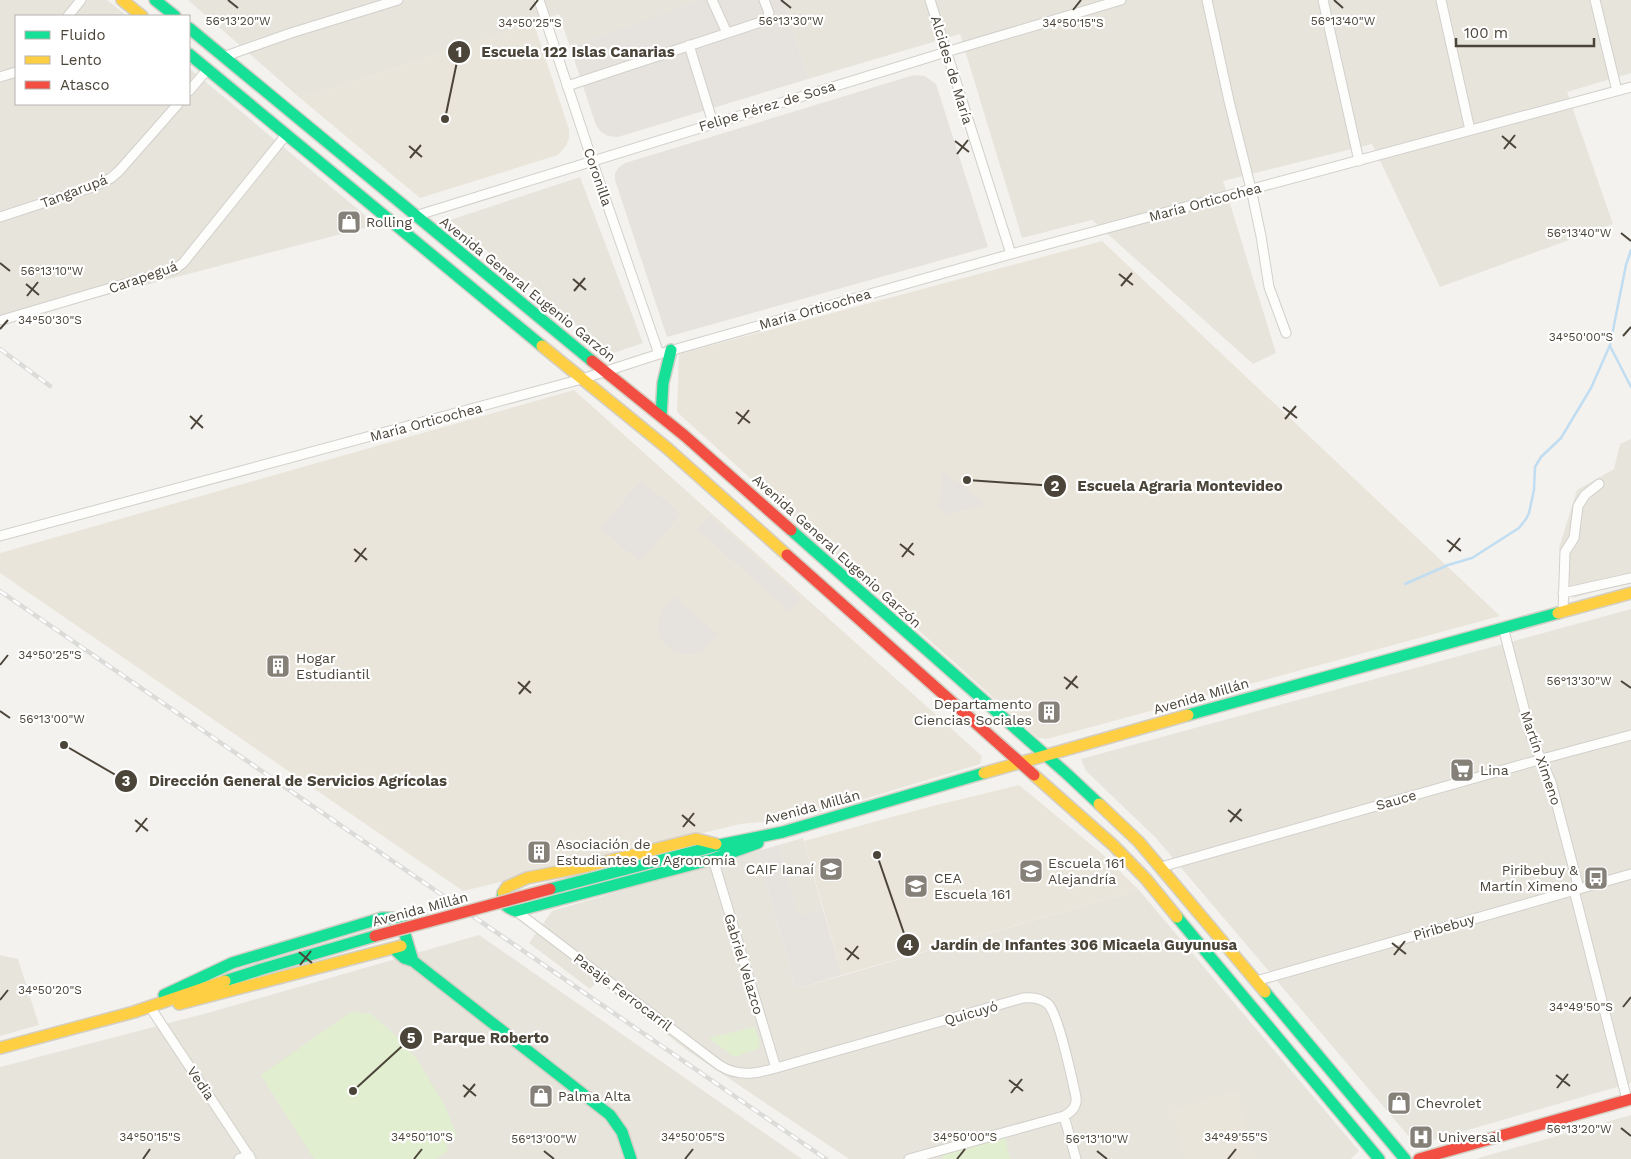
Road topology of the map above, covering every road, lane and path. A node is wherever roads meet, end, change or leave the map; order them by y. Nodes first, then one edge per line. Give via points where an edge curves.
1 (81, 0) edge
2 (122, 0) edge
3 (155, 0) edge
4 (398, 0) edge
5 (539, 0) edge
6 (712, 0) edge
7 (764, 0) edge
8 (930, 0) edge
9 (1121, 0) edge
10 (1207, 0) edge
11 (1323, 0) edge
12 (1441, 0) edge
13 (1595, 0) edge
14 (69, 15) edge
15 (141, 15) edge
16 (174, 15) edge
17 (190, 29) edge
18 (727, 33) junction
19 (689, 46) junction
20 (946, 52) junction
21 (190, 55) edge
22 (223, 57) junction
23 (208, 70) junction
24 (15, 72) edge
25 (0, 77) edge
26 (567, 86) junction
27 (1631, 87) edge
28 (190, 90) edge
29 (1617, 91) junction
30 (177, 105) edge
31 (713, 123) junction
32 (1470, 130) junction
33 (286, 135) junction
34 (592, 160) junction
35 (1359, 160) junction
36 (1251, 189) junction
37 (414, 216) junction
38 (0, 217) edge
39 (1011, 254) junction
40 (2, 320) dead end
41 (1286, 333) dead end
42 (665, 352) junction
43 (606, 371) junction
44 (582, 380) junction
45 (661, 416) junction
46 (1599, 484) dead end
47 (0, 536) edge
48 (1631, 578) edge
49 (1563, 593) junction
50 (1631, 593) edge
51 (1563, 611) junction
52 (1503, 627) junction
53 (1631, 735) edge
54 (1046, 755) junction
55 (1542, 759) junction
56 (1021, 762) junction
57 (783, 832) junction
58 (719, 845) junction
59 (713, 859) junction
60 (1161, 867) junction
61 (1631, 874) edge
62 (1576, 889) junction
63 (516, 911) junction
64 (408, 944) junction
65 (394, 949) junction
66 (413, 961) junction
67 (1256, 981) junction
68 (153, 1006) junction
69 (134, 1012) junction
70 (0, 1048) edge
71 (776, 1068) junction
72 (732, 1071) joint
73 (1629, 1100) edge
74 (1064, 1116) junction
75 (250, 1157) edge
76 (239, 1159) edge
77 (631, 1159) edge
78 (909, 1159) edge
79 (1076, 1159) edge
80 (1379, 1159) edge
81 (1405, 1159) edge
82 (1419, 1159) edge

1 - 14 street
2 - 15 main road
3 - 16 main road
4 - 22 street
5 - 26 street, Coronilla
6 - 18 street
7 - 18 street via 768,20
8 - 20 street, Alcides de María
9 - 20 street, Felipe Pérez de Sosa
10 - 36 street
11 - 35 street
12 - 32 street
13 - 29 street
17 - 22 main road, Avenida General Eugenio Garzón
18 - 19 street
19 - 26 street
19 - 31 street
20 - 31 street, Felipe Pérez de Sosa
20 - 39 street, Alcides de María
21 - 23 main road
22 - 37 main road, Avenida General Eugenio Garzón
23 - 28 street
23 - 33 main road
24 - 25 street
26 - 34 street, Coronilla
27 - 29 street, María Orticochea
29 - 32 street, María Orticochea
30 - 38 street, Tangarupá via 111,178
31 - 34 street, Felipe Pérez de Sosa
32 - 35 street, María Orticochea
33 - 40 street, Carapeguá via 175,269
33 - 44 main road
34 - 37 street, Felipe Pérez de Sosa
34 - 42 street, Coronilla
35 - 36 street, María Orticochea
36 - 39 street, María Orticochea
36 - 41 street via 1269,287
37 - 43 main road, Avenida General Eugenio Garzón
39 - 42 street, María Orticochea
42 - 43 street, María Orticochea
42 - 45 main road
43 - 44 street, María Orticochea
43 - 45 main road, Avenida General Eugenio Garzón
44 - 47 street, María Orticochea
44 - 56 main road via 668,448
45 - 54 main road, Avenida General Eugenio Garzón
46 - 49 street via 1585,495 1578,506 1574,538 1565,552
48 - 49 street
49 - 51 street
50 - 51 main road, Avenida Millán
51 - 52 main road, Avenida Millán
52 - 54 main road, Avenida Millán
52 - 55 street, Martín Ximeno via 1532,739
53 - 55 street, Sauce
54 - 56 main road, Avenida Millán
54 - 60 main road, Avenida General Eugenio Garzón via 1139,842
55 - 60 street, Sauce
55 - 62 street, Martín Ximeno via 1551,782
56 - 57 main road, Avenida Millán
56 - 80 main road via 1146,879
57 - 58 main road, Avenida Millán
57 - 59 main road
58 - 63 main road via 696,839 527,878 504,891 504,903
58 - 68 main road, Avenida Millán, bridge via 262,968
59 - 63 main road
59 - 71 street, Gabriel Velazco
60 - 67 main road, Avenida General Eugenio Garzón
61 - 62 street, Piribebuy
62 - 67 street, Piribebuy
62 - 73 street, Martín Ximeno
63 - 72 street, Pasaje Ferrocarril via 719,1065
64 - 65 main road
64 - 66 main road
64 - 69 main road via 401,921 392,917 382,918 232,963
65 - 66 main road
65 - 68 main road via 182,1004
66 - 77 main road via 610,1116 622,1132
67 - 81 main road, Avenida General Eugenio Garzón
68 - 69 main road, Avenida Millán
68 - 75 street, Vedia
69 - 70 main road, Avenida Millán
71 - 72 street, Quicuyó via 755,1074
71 - 74 street, Quicuyó via 1023,998 1034,998 1054,1012 1076,1097 1073,1109
73 - 82 main road
74 - 78 street
74 - 79 street
75 - 76 street

